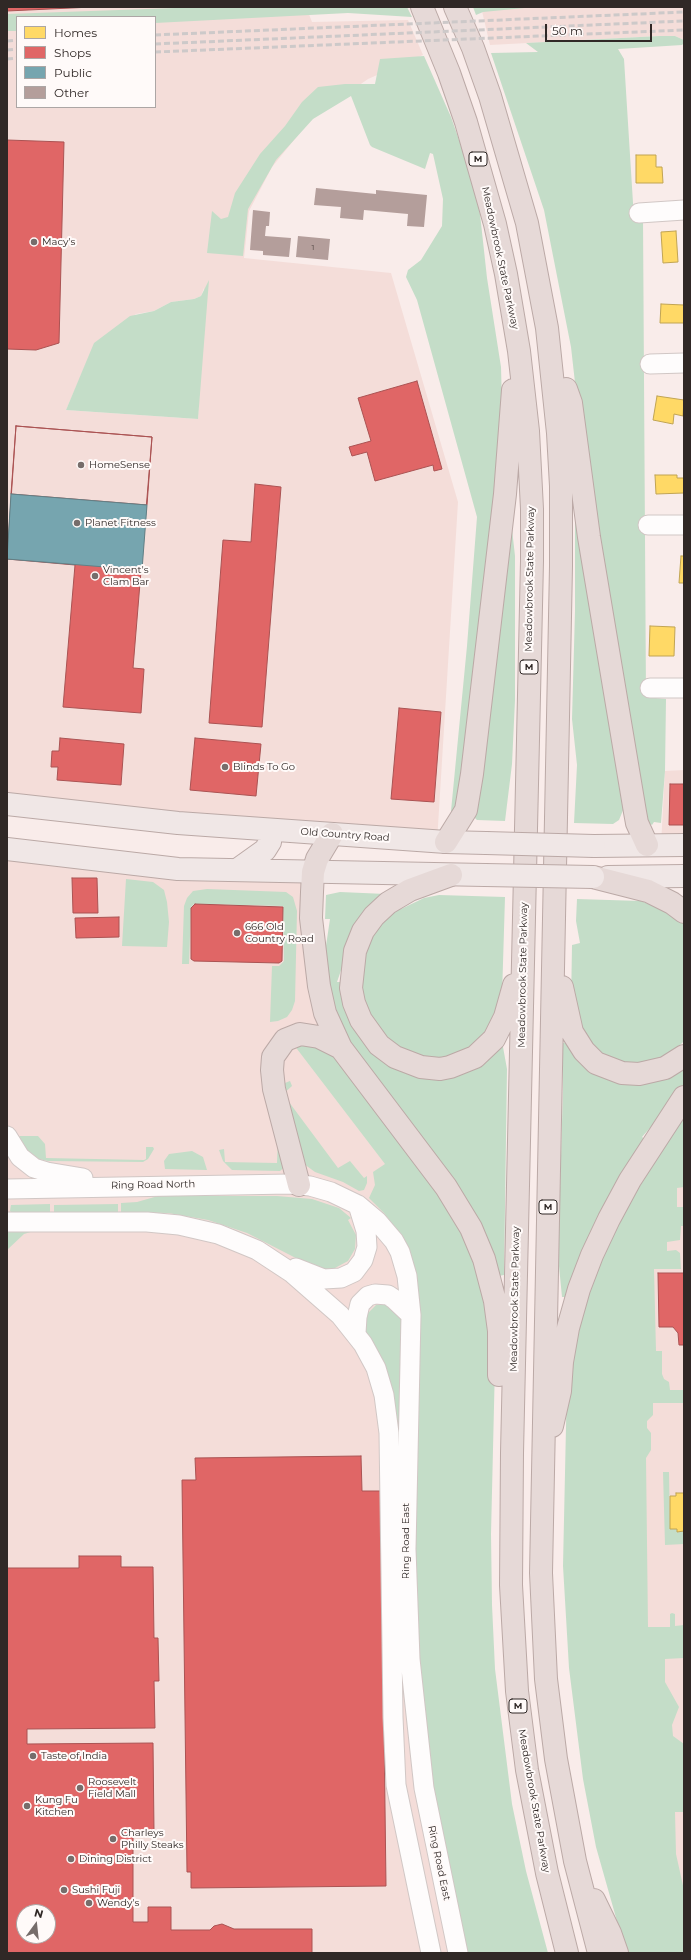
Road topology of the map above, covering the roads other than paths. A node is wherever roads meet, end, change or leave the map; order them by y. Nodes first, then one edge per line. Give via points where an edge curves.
1 (422, 7) edge
2 (455, 7) edge
3 (684, 210) edge
4 (639, 213) dead end
5 (515, 326) junction
6 (547, 328) junction
7 (684, 363) edge
8 (650, 364) dead end
9 (648, 525) dead end
10 (684, 525) edge
11 (650, 688) dead end
12 (684, 688) edge
13 (7, 804) edge
14 (272, 830) junction
15 (332, 834) junction
16 (446, 842) junction
17 (684, 845) edge
18 (647, 846) junction
19 (7, 849) edge
20 (237, 870) junction
21 (313, 872) junction
22 (451, 875) junction
23 (684, 876) edge
24 (593, 877) junction
25 (684, 912) edge
26 (554, 946) junction
27 (522, 952) junction
28 (341, 1048) junction
29 (684, 1056) edge
30 (684, 1097) edge
31 (7, 1136) edge
32 (299, 1185) junction
33 (124, 1186) junction
34 (7, 1189) edge
35 (358, 1205) junction
36 (7, 1222) edge
37 (268, 1256) junction
38 (411, 1315) junction
39 (356, 1333) junction
40 (512, 1453) junction
41 (542, 1468) junction
42 (388, 1717) junction
43 (416, 1726) junction
44 (575, 1861) junction
45 (431, 1953) edge
46 (458, 1953) edge
47 (568, 1953) edge
48 (599, 1953) edge
49 (617, 1953) edge

1 - 5 highway, Meadowbrook State Parkway / M via 449,73 474,147 495,224
2 - 6 highway, M via 490,96 513,171 534,256
3 - 4 street
5 - 16 highway via 506,482 475,754 466,810
5 - 27 highway, Meadowbrook State Parkway / M via 528,431 532,535
6 - 18 highway via 571,402 589,537 632,796 637,823
6 - 26 highway, M via 556,406 562,512
7 - 8 street
9 - 10 street
11 - 12 street
13 - 14 main road, Old Country Road via 166,822
14 - 15 main road, Old Country Road
14 - 20 main road via 270,842 265,850
15 - 16 main road, Old Country Road
15 - 21 highway via 317,859
16 - 18 main road, Old Country Road, bridge
17 - 18 main road, Old Country Road
19 - 20 main road via 154,867
20 - 21 main road
21 - 22 main road
21 - 28 highway via 311,918 319,986 325,1013
22 - 24 main road, bridge
22 - 27 highway via 410,890 388,903 368,922 358,941 352,969 352,996 361,1020 379,1045 403,1061 430,1068 450,1067 475,1057 489,1045 502,1025
23 - 24 main road
24 - 25 highway via 648,891
26 - 29 highway via 569,1025 576,1040 589,1057 613,1071 631,1074 658,1071
26 - 41 highway, M
27 - 40 highway, Meadowbrook State Parkway / M
28 - 32 highway via 319,1037 300,1034 285,1040 273,1057 274,1089
28 - 40 highway via 456,1201 478,1242 489,1274 497,1315 499,1377
30 - 41 highway via 618,1200 585,1273 568,1328 560,1391
31 - 33 street via 20,1157 34,1168
32 - 33 street, Ring Road North
32 - 35 street, Ring Road East via 331,1192
33 - 34 street, Ring Road North
35 - 37 street via 366,1231 367,1247 363,1260 349,1276 332,1279 316,1277
35 - 38 street, Ring Road East via 386,1230 400,1252 407,1276
36 - 37 street via 120,1221 179,1225 231,1238
37 - 39 street, Ring Road East via 303,1281
38 - 39 street via 388,1296 368,1296 360,1304
38 - 43 street, Ring Road East via 406,1548 408,1638
39 - 42 street, Ring Road East via 376,1368 384,1394 388,1427
40 - 47 highway, Meadowbrook State Parkway / M via 511,1585 517,1691 536,1822 552,1898
41 - 44 highway, M via 541,1573 546,1679 557,1765
42 - 43 street
42 - 45 street, Ring Road East via 396,1785
43 - 46 street, Ring Road East via 429,1817
44 - 48 highway, M
44 - 49 highway

